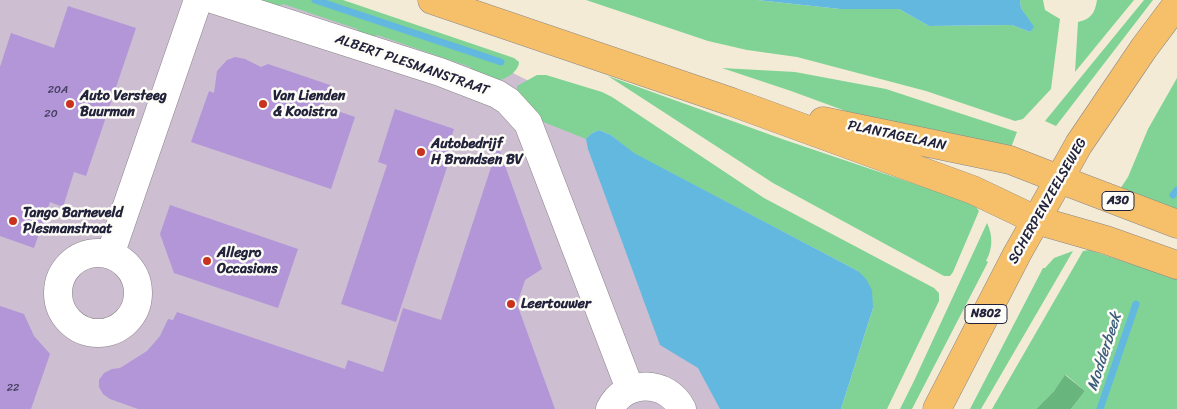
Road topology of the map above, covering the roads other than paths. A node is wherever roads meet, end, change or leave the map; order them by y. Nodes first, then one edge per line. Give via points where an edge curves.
1 (198, 0) edge
2 (215, 0) edge
3 (432, 0) edge
4 (1177, 4) edge
5 (732, 102) junction
6 (1059, 178) junction
7 (1036, 220) junction
8 (1177, 224) edge
9 (110, 255) dead end
10 (1177, 265) edge
11 (630, 389) junction
12 (610, 409) edge
13 (682, 409) edge
14 (937, 409) edge

1 - 9 street
2 - 11 street, ALBERT PLESMANSTRAAT via 440,72 497,94 508,102 528,123
3 - 5 main road, PLANTAGELAAN
4 - 6 main road, SCHERPENZEELSEWEG / N802 via 1144,48
5 - 6 main road, PLANTAGELAAN via 1010,160
5 - 7 main road, PLANTAGELAAN via 973,190
6 - 7 main road, SCHERPENZEELSEWEG / N802
6 - 8 main road, A30
7 - 10 main road, PLANTAGELAAN
7 - 14 main road, SCHERPENZEELSEWEG / N802
11 - 12 street via 619,396
11 - 13 street via 657,387 669,393

